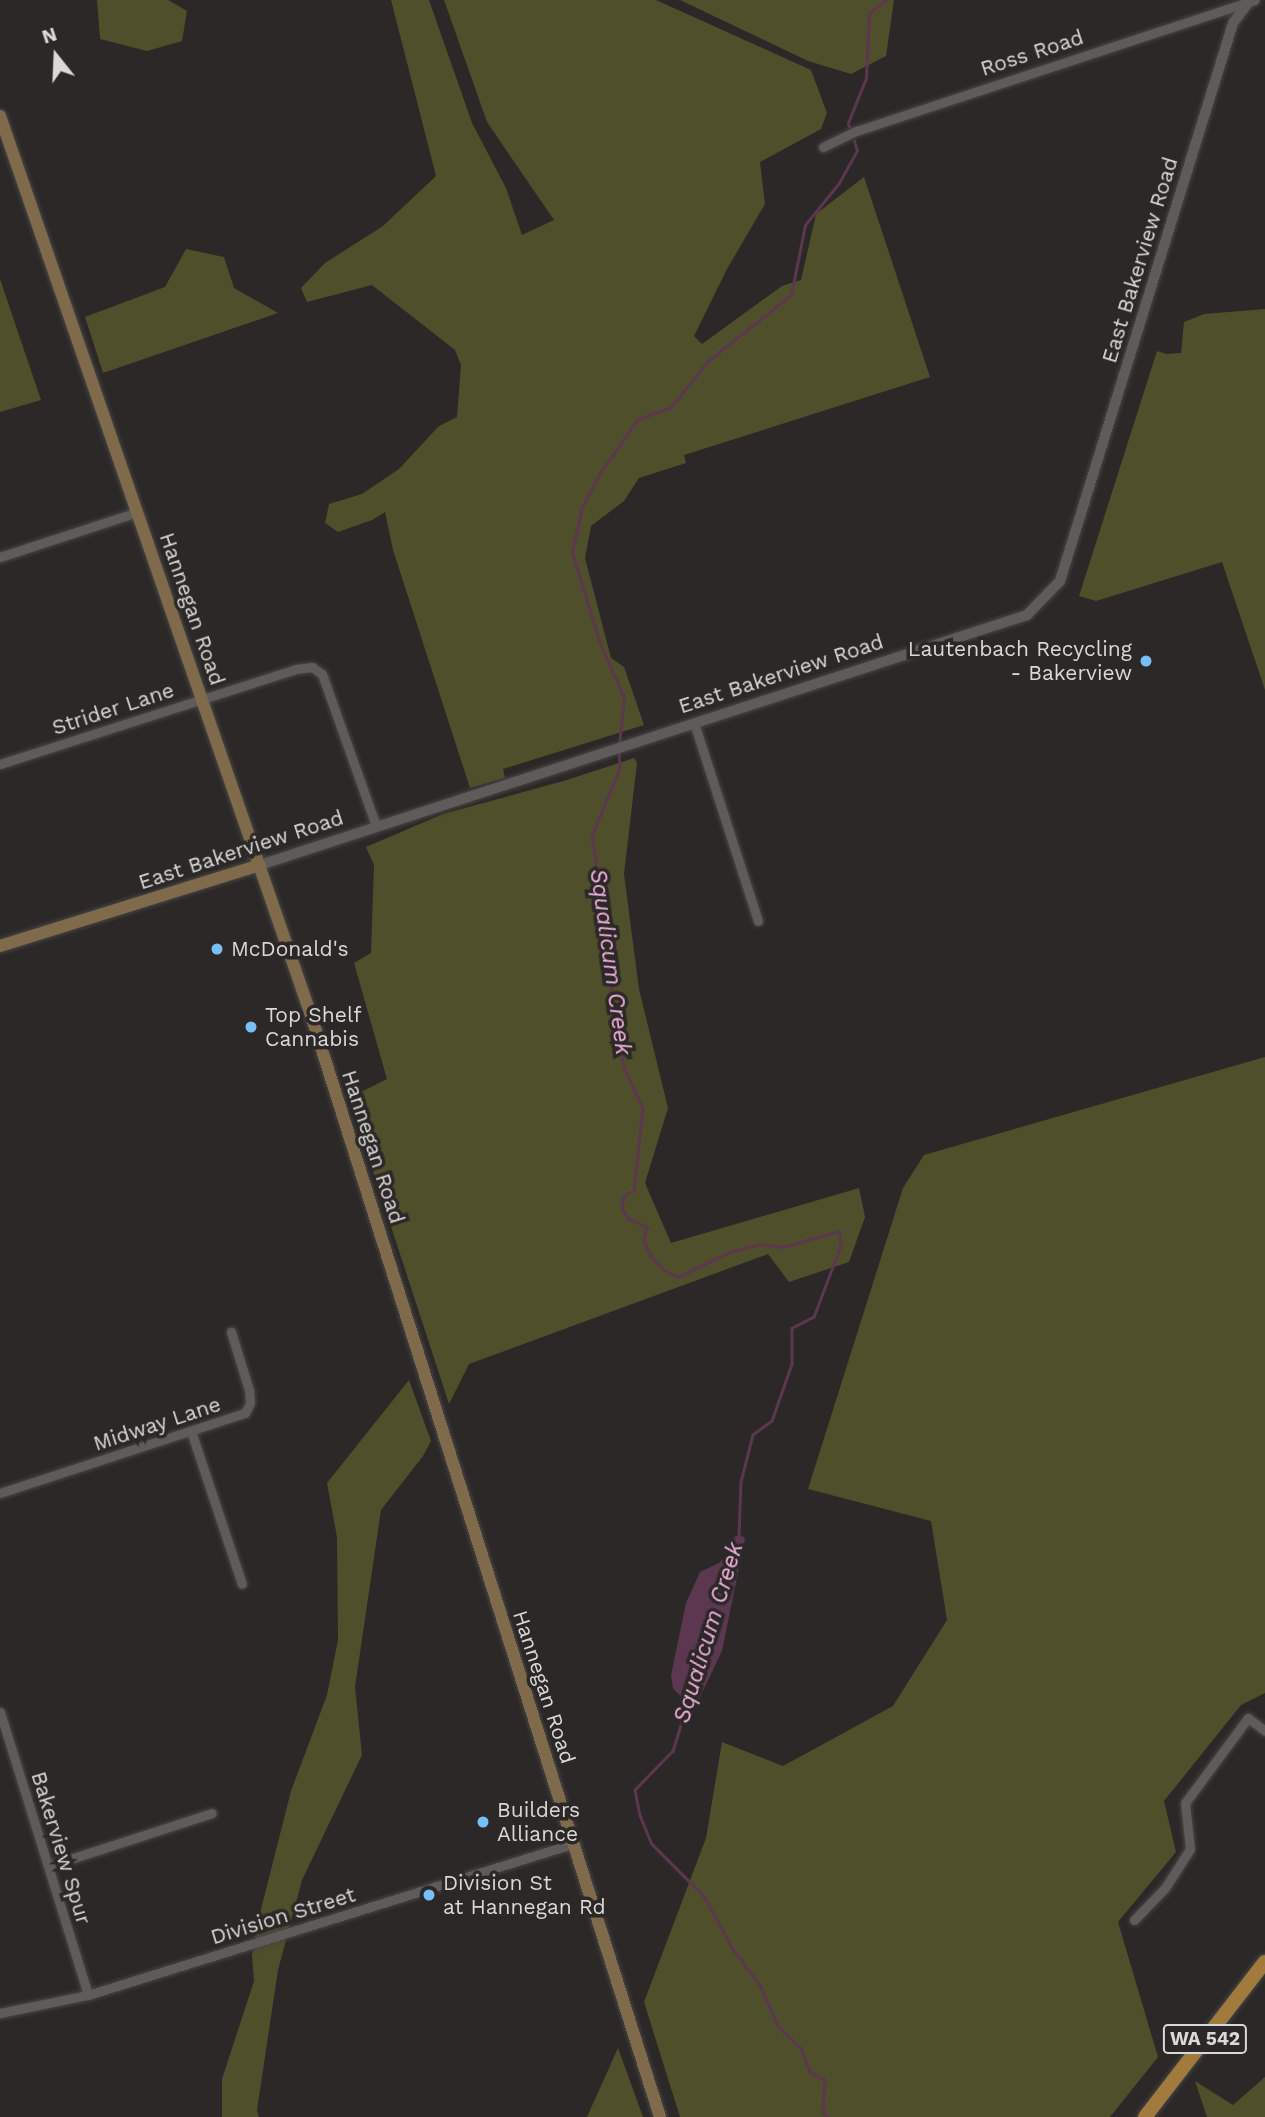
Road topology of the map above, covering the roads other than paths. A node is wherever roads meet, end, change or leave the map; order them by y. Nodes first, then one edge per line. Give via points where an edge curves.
1 (1252, 1) edge
2 (0, 117) edge
3 (823, 147) dead end
4 (138, 512) junction
5 (0, 557) edge
6 (204, 699) junction
7 (694, 723) junction
8 (0, 764) edge
9 (376, 826) junction
10 (260, 865) junction
11 (758, 921) dead end
12 (0, 946) edge
13 (231, 1332) dead end
14 (191, 1431) junction
15 (0, 1493) edge
16 (242, 1584) dead end
17 (0, 1712) edge
18 (1265, 1731) edge
19 (212, 1813) dead end
20 (575, 1843) junction
21 (49, 1866) junction
22 (1134, 1920) dead end
23 (1265, 1962) edge
24 (88, 1995) junction
25 (0, 2013) edge
26 (660, 2117) edge
27 (1145, 2117) edge

1 - 3 street, Ross Road via 856,131
1 - 7 street, East Bakerview Road via 1233,23 1060,581 1027,615
2 - 4 main road, Hannegan Road
4 - 5 street
4 - 6 main road, Hannegan Road
6 - 8 street, Strider Lane
6 - 9 street, Strider Lane via 296,669 318,670
6 - 10 main road, Hannegan Road
7 - 9 street, East Bakerview Road
7 - 11 street
9 - 10 street, East Bakerview Road
10 - 12 main road, East Bakerview Road
10 - 20 main road, Hannegan Road
13 - 14 street, Midway Lane via 250,1403 244,1413
14 - 15 street, Midway Lane
14 - 16 street
17 - 21 street, Bakerview Spur
18 - 22 street via 1248,1718 1185,1803 1190,1849 1165,1888
19 - 21 street
20 - 24 street, Division Street
20 - 26 main road, Hannegan Road
21 - 24 street, Bakerview Spur
23 - 27 main road, WA 542
24 - 25 street, Division Street

